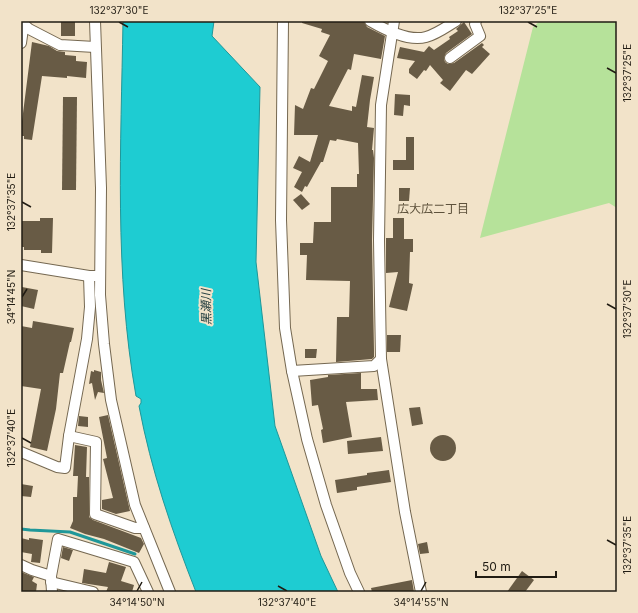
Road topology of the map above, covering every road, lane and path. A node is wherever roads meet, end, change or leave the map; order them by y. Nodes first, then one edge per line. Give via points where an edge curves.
1 (95, 21) edge
2 (283, 21) edge
3 (370, 21) edge
4 (394, 21) edge
5 (456, 21) edge
6 (476, 21) edge
7 (23, 23) edge
8 (391, 32) junction
9 (21, 42) edge
10 (96, 47) junction
11 (450, 58) dead end
12 (21, 265) edge
13 (94, 276) junction
14 (381, 359) junction
15 (292, 371) junction
16 (69, 436) junction
17 (21, 452) edge
18 (144, 528) junction
19 (21, 565) edge
20 (51, 583) edge
21 (93, 592) edge
22 (148, 592) edge
23 (170, 592) edge
24 (360, 592) edge
25 (421, 592) edge

1 - 10 street
2 - 15 street via 282,260 285,328
3 - 8 street
4 - 8 street
5 - 8 street via 440,32 424,38
6 - 11 street via 480,36
7 - 9 street
7 - 10 street via 29,29 60,45
8 - 14 street via 381,105
10 - 13 street via 102,188
12 - 13 street
13 - 16 street via 87,339
13 - 18 street via 111,400 135,505
14 - 15 street via 374,366
14 - 25 street via 405,512
15 - 24 street via 307,439 326,506 350,573
16 - 17 street via 65,468
16 - 18 street via 96,442 95,514 135,528
18 - 23 street
19 - 20 street
20 - 21 street
20 - 22 street via 58,539 134,562

